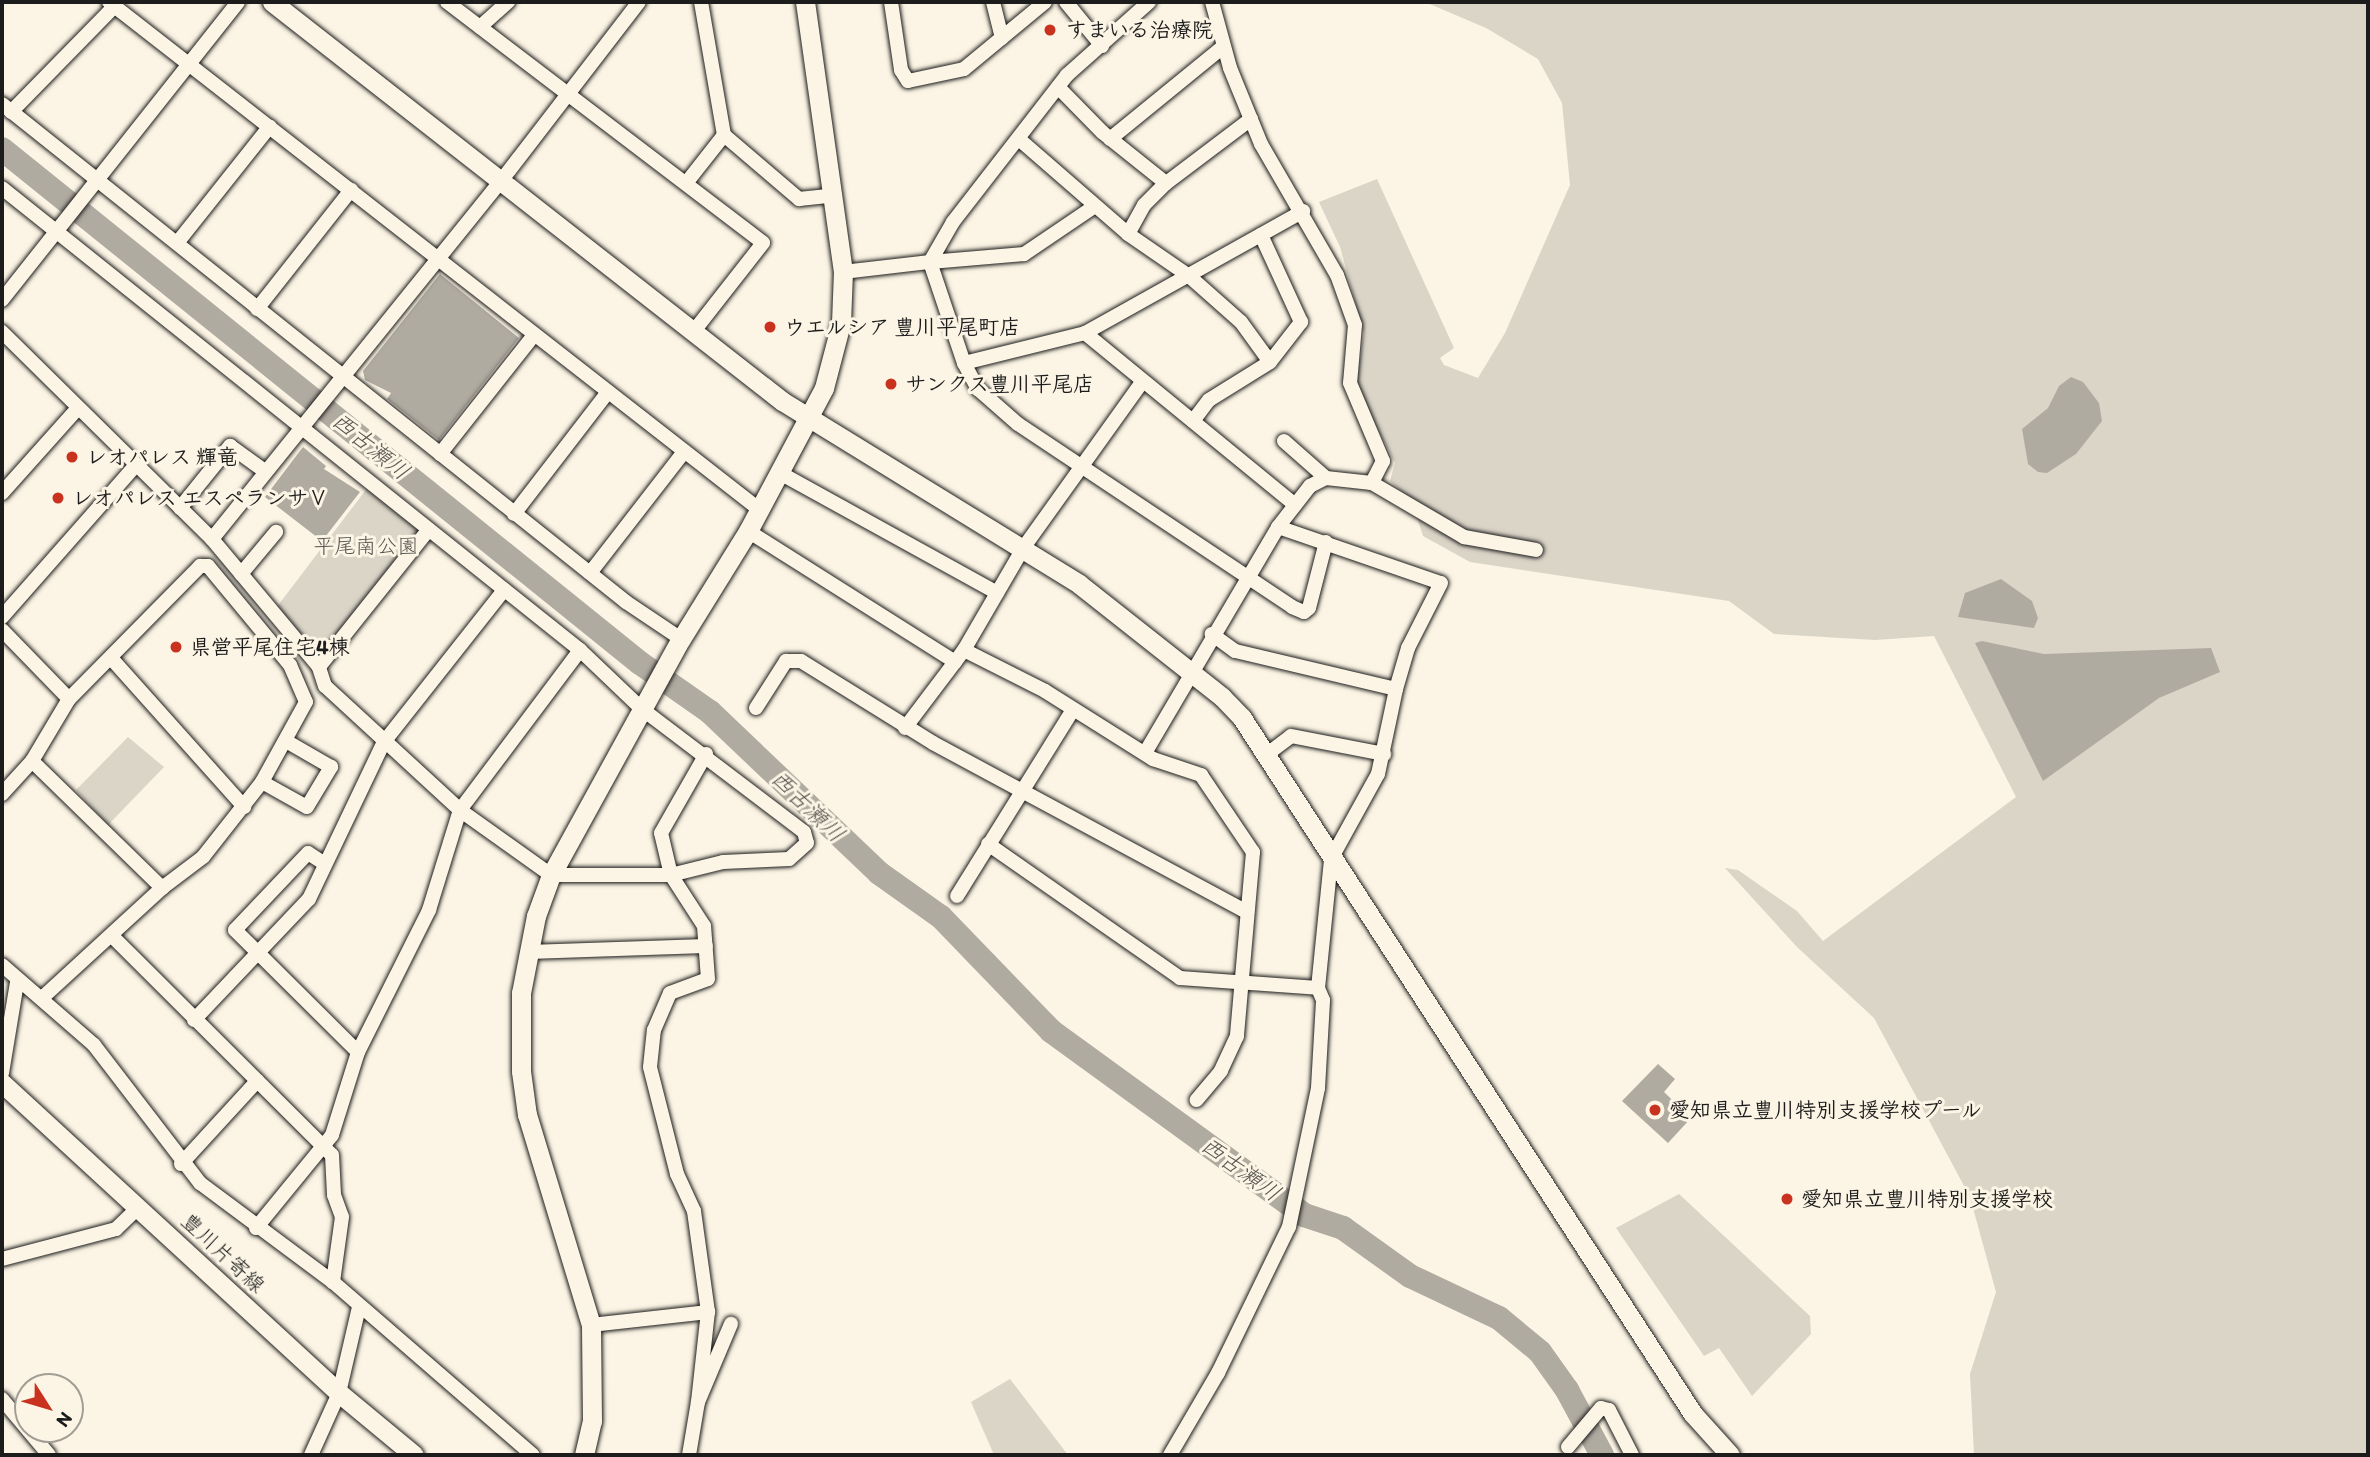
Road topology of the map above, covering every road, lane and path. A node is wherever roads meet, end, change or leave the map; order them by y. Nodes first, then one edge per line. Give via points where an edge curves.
1 (238, 2) edge
2 (272, 2) edge
3 (447, 2) edge
4 (508, 2) edge
5 (639, 2) edge
6 (701, 2) edge
7 (805, 2) edge
8 (891, 2) edge
9 (993, 2) edge
10 (1045, 2) edge
11 (1066, 2) edge
12 (1149, 2) edge
13 (1212, 2) edge
14 (112, 4) edge
15 (480, 27) junction
16 (1002, 38) junction
17 (1102, 46) junction
18 (1223, 47) junction
19 (189, 64) junction
20 (1058, 87) junction
21 (569, 93) junction
22 (6, 108) edge
23 (1251, 119) junction
24 (270, 126) junction
25 (723, 135) junction
26 (1110, 139) junction
27 (1020, 140) junction
28 (501, 181) junction
29 (687, 182) junction
30 (93, 183) junction
31 (1166, 183) junction
32 (2, 188) edge
33 (351, 190) junction
34 (835, 195) junction
35 (1095, 206) junction
36 (1303, 211) junction
37 (59, 226) junction
38 (1128, 234) junction
39 (1261, 235) junction
40 (177, 243) junction
41 (440, 259) junction
42 (930, 262) junction
43 (843, 272) junction
44 (1189, 276) junction
45 (2, 300) edge
46 (257, 309) junction
47 (694, 331) junction
48 (2, 332) edge
49 (1085, 333) junction
50 (534, 335) junction
51 (1270, 362) junction
52 (964, 363) junction
53 (1143, 381) junction
54 (339, 386) junction
55 (608, 392) junction
56 (77, 409) junction
57 (809, 418) junction
58 (1193, 421) junction
59 (306, 425) junction
60 (1284, 441) dead end
61 (684, 452) junction
62 (440, 454) junction
63 (136, 465) junction
64 (1081, 468) junction
65 (266, 472) junction
66 (780, 473) junction
67 (1326, 478) junction
68 (1372, 483) junction
69 (2, 494) edge
70 (1295, 505) junction
71 (180, 508) junction
72 (760, 510) junction
73 (514, 514) junction
74 (1278, 527) junction
75 (429, 529) junction
76 (748, 531) junction
77 (276, 532) dead end
78 (212, 540) junction
79 (1326, 542) junction
80 (1024, 547) junction
81 (1536, 550) dead end
82 (590, 573) junction
83 (242, 575) junction
84 (1246, 580) junction
85 (504, 590) junction
86 (997, 593) junction
87 (2, 617) edge
88 (2, 630) edge
89 (1212, 634) junction
90 (681, 639) junction
91 (580, 650) junction
92 (960, 656) junction
93 (111, 658) junction
94 (319, 667) junction
95 (1191, 670) junction
96 (1396, 689) junction
97 (69, 699) junction
98 (646, 702) junction
99 (756, 708) dead end
100 (1072, 711) junction
101 (905, 728) junction
102 (286, 741) junction
103 (384, 742) junction
104 (1145, 753) junction
105 (706, 754) junction
106 (1384, 754) junction
107 (1266, 755) junction
108 (32, 761) junction
109 (262, 782) junction
110 (1020, 789) junction
111 (2, 794) edge
112 (244, 807) junction
113 (460, 810) junction
114 (988, 845) junction
115 (1331, 859) junction
116 (326, 864) junction
117 (551, 875) junction
118 (671, 875) junction
119 (162, 888) junction
120 (957, 895) dead end
121 (1247, 912) junction
122 (112, 936) junction
123 (706, 946) junction
124 (528, 952) junction
125 (260, 953) junction
126 (2, 965) edge
127 (17, 982) junction
128 (1241, 983) junction
129 (1318, 988) junction
130 (42, 998) junction
131 (194, 1020) junction
132 (358, 1052) junction
133 (2, 1073) edge
134 (257, 1081) junction
135 (2, 1083) edge
136 (1197, 1100) dead end
137 (325, 1145) junction
138 (181, 1164) junction
139 (139, 1207) junction
140 (256, 1228) junction
141 (2, 1259) edge
142 (333, 1282) junction
143 (359, 1307) junction
144 (708, 1316) junction
145 (591, 1325) junction
146 (339, 1393) junction
147 (2, 1399) edge
148 (698, 1402) junction
149 (1568, 1447) dead end
150 (49, 1455) edge
151 (311, 1455) edge
152 (414, 1455) edge
153 (533, 1455) edge
154 (584, 1455) edge
155 (689, 1455) edge
156 (1170, 1455) edge
157 (1633, 1455) edge
158 (1730, 1455) edge

1 - 19 street
2 - 28 street
3 - 15 street
4 - 15 street
5 - 21 street
6 - 25 street
7 - 34 street
8 - 16 street via 901,70 908,81 964,69
9 - 16 street
10 - 16 street
11 - 17 street
12 - 17 street
13 - 18 street
14 - 19 street
14 - 22 street
15 - 21 street
17 - 20 street
18 - 23 street
18 - 26 street
19 - 24 street
19 - 30 street
20 - 26 street
20 - 27 street
21 - 28 street
21 - 29 street
22 - 30 street
23 - 31 street
23 - 36 street
24 - 33 street
24 - 40 street
25 - 29 street
25 - 34 street via 799,199
26 - 31 street
27 - 35 street
27 - 42 street via 967,203
28 - 41 street
28 - 47 street
29 - 47 street via 764,243
30 - 37 street
30 - 40 street
31 - 38 street via 1144,205
32 - 37 street
33 - 41 street
33 - 46 street
34 - 43 street
35 - 38 street
35 - 42 street via 1024,254
36 - 39 street
36 - 68 street via 1355,325 1350,383 1383,461
37 - 45 street
37 - 59 street
38 - 44 street
39 - 44 street
39 - 51 street via 1301,322
40 - 46 street
41 - 50 street
41 - 54 street
42 - 43 street
42 - 52 street
43 - 57 street via 841,323 824,388
44 - 49 street
44 - 51 street via 1241,322
46 - 54 street
47 - 57 street
48 - 56 street
49 - 52 street
49 - 53 street
50 - 55 street
50 - 62 street
51 - 58 street via 1209,400
52 - 64 street via 992,404
53 - 58 street
53 - 64 street
54 - 59 street
54 - 62 street
55 - 61 street
55 - 73 street
56 - 63 street
56 - 69 street
57 - 66 street
57 - 80 street
58 - 70 street
59 - 65 street
59 - 75 street
60 - 67 street
61 - 72 street
61 - 82 street
62 - 73 street
63 - 71 street
63 - 87 street
64 - 80 street
64 - 84 street
65 - 71 street via 230,446
65 - 78 street
66 - 72 street
66 - 86 street
67 - 68 street
67 - 70 street via 1310,486
68 - 81 street via 1464,537
70 - 74 street
71 - 78 street
72 - 76 street
73 - 82 street
74 - 79 street
74 - 84 street
75 - 85 street
75 - 94 street
76 - 90 street
76 - 92 street
77 - 83 street
78 - 83 street
79 - 84 street via 1312,599 1304,612
79 - 96 street via 1440,583 1408,648
80 - 86 street
80 - 95 street
82 - 90 street
83 - 94 street
84 - 89 street
85 - 91 street
85 - 103 street
86 - 92 street
88 - 97 street
89 - 95 street
89 - 96 street via 1236,651
90 - 98 street
91 - 98 street
91 - 113 street
92 - 100 street via 1045,691
92 - 101 street
93 - 97 street
93 - 102 street via 200,566 208,566 290,665 301,688 306,702
93 - 112 street
94 - 103 street via 325,686
95 - 104 street
95 - 107 street via 1242,718
96 - 106 street
97 - 108 street
98 - 105 street
98 - 117 street
99 - 101 street via 786,661 792,660
100 - 104 street
100 - 110 street
101 - 110 street
102 - 109 street
102 - 109 street via 331,767 307,807
103 - 113 street
103 - 116 street
104 - 121 street via 1201,775 1253,852
105 - 118 street via 662,833
105 - 118 street via 804,832 807,843 789,859 723,862
106 - 107 street via 1292,736
106 - 115 street via 1365,802
107 - 115 street
108 - 111 street
108 - 119 street
109 - 112 street
110 - 114 street
110 - 121 street
112 - 119 street via 203,857
113 - 117 street
113 - 132 street via 429,910
114 - 120 street
114 - 128 street via 1180,978
115 - 129 street
115 - 158 street via 1693,1414
116 - 125 street via 309,899
116 - 125 street via 308,853 235,930
117 - 118 street
117 - 124 street
118 - 123 street via 704,926
119 - 122 street
121 - 128 street
122 - 130 street
122 - 131 street
123 - 124 street
123 - 144 street via 708,979 670,993 654,1030 650,1067 677,1174 694,1211
124 - 145 street via 521,993 521,1071 527,1115
125 - 131 street
125 - 132 street
126 - 127 street
127 - 130 street
127 - 133 street
128 - 129 street
128 - 136 street via 1237,1036 1230,1055
129 - 156 street via 1323,1000 1318,1088 1289,1227 1223,1363
130 - 138 street via 94,1045
131 - 134 street
132 - 137 street via 332,1136
134 - 137 street
134 - 138 street
135 - 139 street, 豊川片寄線
137 - 140 street
137 - 142 street via 332,1155 334,1195 342,1217
138 - 140 street
139 - 141 street via 116,1228
139 - 146 street, 豊川片寄線
140 - 142 street
142 - 143 street
143 - 146 street
143 - 153 street
144 - 145 street
144 - 148 street
144 - 148 street via 737,1324
145 - 154 street via 592,1421
146 - 151 street
146 - 152 street, 豊川片寄線
147 - 150 street
148 - 155 street
149 - 157 street via 1601,1408 1609,1410

